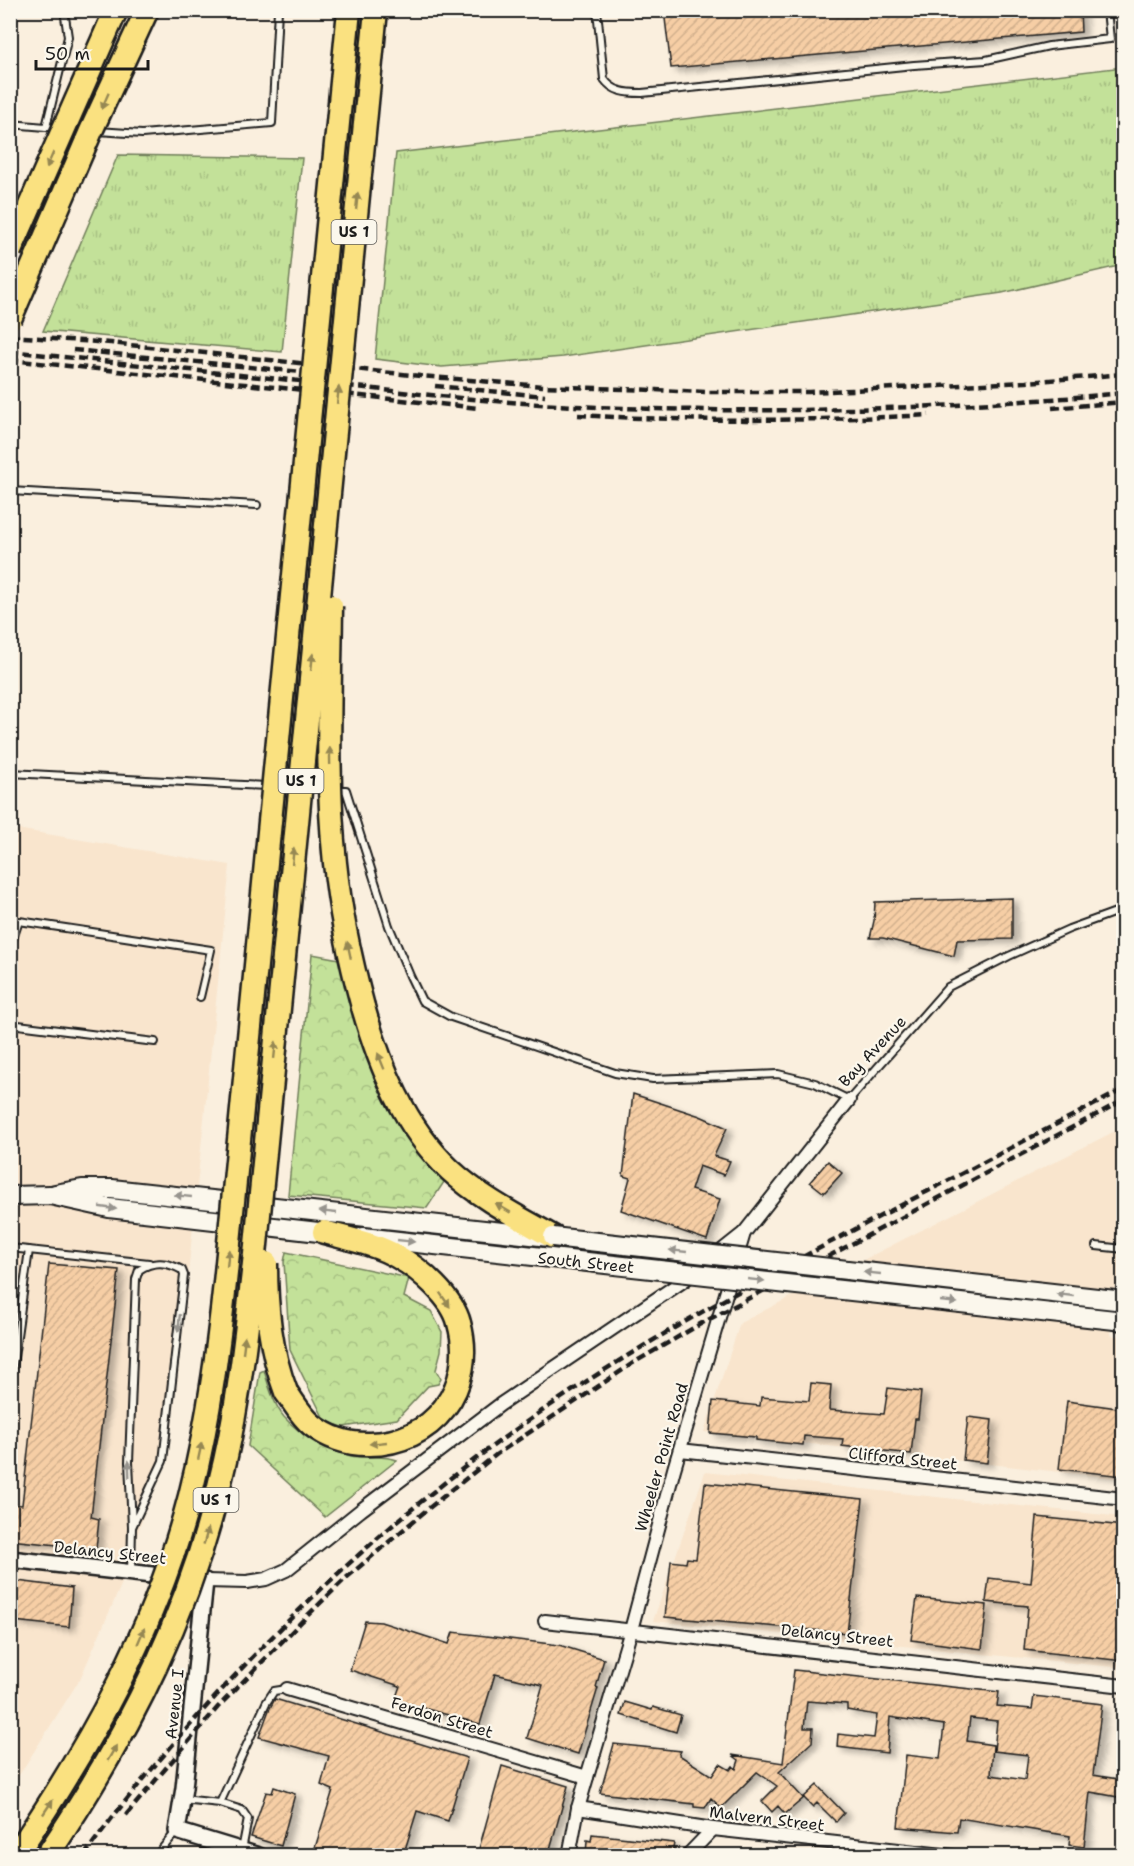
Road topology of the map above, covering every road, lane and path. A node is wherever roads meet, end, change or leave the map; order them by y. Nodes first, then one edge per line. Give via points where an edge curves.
1 (64, 10) edge
2 (115, 10) edge
3 (147, 10) edge
4 (278, 10) edge
5 (349, 10) edge
6 (376, 10) edge
7 (597, 10) edge
8 (1107, 10) edge
9 (10, 124) edge
10 (46, 127) junction
11 (68, 129) dead end
12 (78, 129) dead end
13 (10, 251) edge
14 (10, 319) edge
15 (332, 454) junction
16 (10, 491) edge
17 (257, 506) dead end
18 (10, 773) edge
19 (1124, 909) edge
20 (10, 948) edge
21 (200, 997) dead end
22 (10, 1024) edge
23 (155, 1042) dead end
24 (849, 1100) junction
25 (269, 1108) junction
26 (50, 1195) junction
27 (10, 1196) edge
28 (324, 1232) junction
29 (744, 1233) junction
30 (1096, 1246) dead end
31 (10, 1248) edge
32 (552, 1248) junction
33 (1124, 1249) edge
34 (28, 1250) junction
35 (153, 1263) junction
36 (1124, 1301) edge
37 (1124, 1322) edge
38 (10, 1386) edge
39 (680, 1450) junction
40 (1124, 1499) edge
41 (132, 1527) junction
42 (10, 1560) edge
43 (130, 1573) junction
44 (205, 1581) junction
45 (545, 1621) dead end
46 (631, 1630) junction
47 (1124, 1686) edge
48 (287, 1689) joint
49 (587, 1778) junction
50 (182, 1799) junction
51 (220, 1803) junction
52 (578, 1808) junction
53 (713, 1829) junction
54 (177, 1831) junction
55 (242, 1851) junction
56 (937, 1855) edge
57 (15, 1856) edge
58 (47, 1856) edge
59 (156, 1856) edge
60 (259, 1856) edge
61 (569, 1856) edge
62 (687, 1856) edge
63 (952, 1856) edge

1 - 10 lane via 68,37
2 -> 13 highway, bridge
3 -> 14 highway, bridge
4 - 12 lane via 272,123 142,134
57 -> 5 highway, bridge via 84,1749 135,1652 175,1549 207,1416 230,1242
15 -> 6 highway, US 1, bridge
7 - 8 lane via 604,79 616,89 642,93 986,60 1049,46 1110,39
9 - 10 lane
10 - 11 lane
25 -> 15 highway, US 1, bridge
32 -> 15 highway, bridge via 436,1156 401,1104 363,1007 342,910 331,815
16 - 17 lane
18 - 24 lane, Bay Avenue via 346,790 389,926 422,1000 451,1017 615,1073 653,1079 778,1074 815,1083
19 - 24 lane, Bay Avenue via 1069,929 948,987
20 - 21 lane via 19,921 211,950
22 - 23 lane
24 - 29 street, Wheeler Point Road
28 -> 25 highway, bridge via 366,1244 408,1263 441,1293 459,1321 464,1362 459,1384 438,1416 404,1438 379,1444 334,1438 312,1425 286,1392 274,1358 267,1312
58 -> 25 highway, US 1, bridge via 105,1766 144,1694 177,1619 204,1541 225,1461 241,1371
26 - 27 main road, South Street
26 -> 28 main road, South Street via 109,1208
32 -> 26 main road, South Street via 112,1189
28 -> 32 main road, South Street
29 - 39 street, Wheeler Point Road
29 - 44 street via 686,1279 501,1404 286,1570 247,1582
30 - 33 lane
31 - 34 lane
36 -> 32 main road, South Street, bridge
32 -> 37 main road, South Street, bridge
34 - 35 lane
34 - 38 lane
41 -> 35 lane via 129,1462 136,1279 139,1269
35 -> 41 lane via 165,1262 184,1275 163,1461
39 - 40 street, Clifford Street
39 - 46 street, Wheeler Point Road
41 - 43 lane
42 - 43 street, Delancy Street
43 - 44 street, Delancy Street
44 - 50 street, Avenue I
45 - 46 street, Delancy Street
46 - 47 street, Delancy Street
46 - 49 street, Wheeler Point Road
48 - 49 street, Ferdon Street
48 - 51 lane via 274,1691 266,1703
49 - 52 street, Wheeler Point Road
50 - 51 lane
50 - 54 street, Avenue I
51 - 55 lane via 242,1810 248,1819
52 - 53 street, Malvern Street
52 - 61 street, Wheeler Point Road
53 - 56 street, Malvern Street
53 - 62 street
54 - 55 street
54 - 59 lane
55 - 60 street
56 - 63 street, Malvern Street

